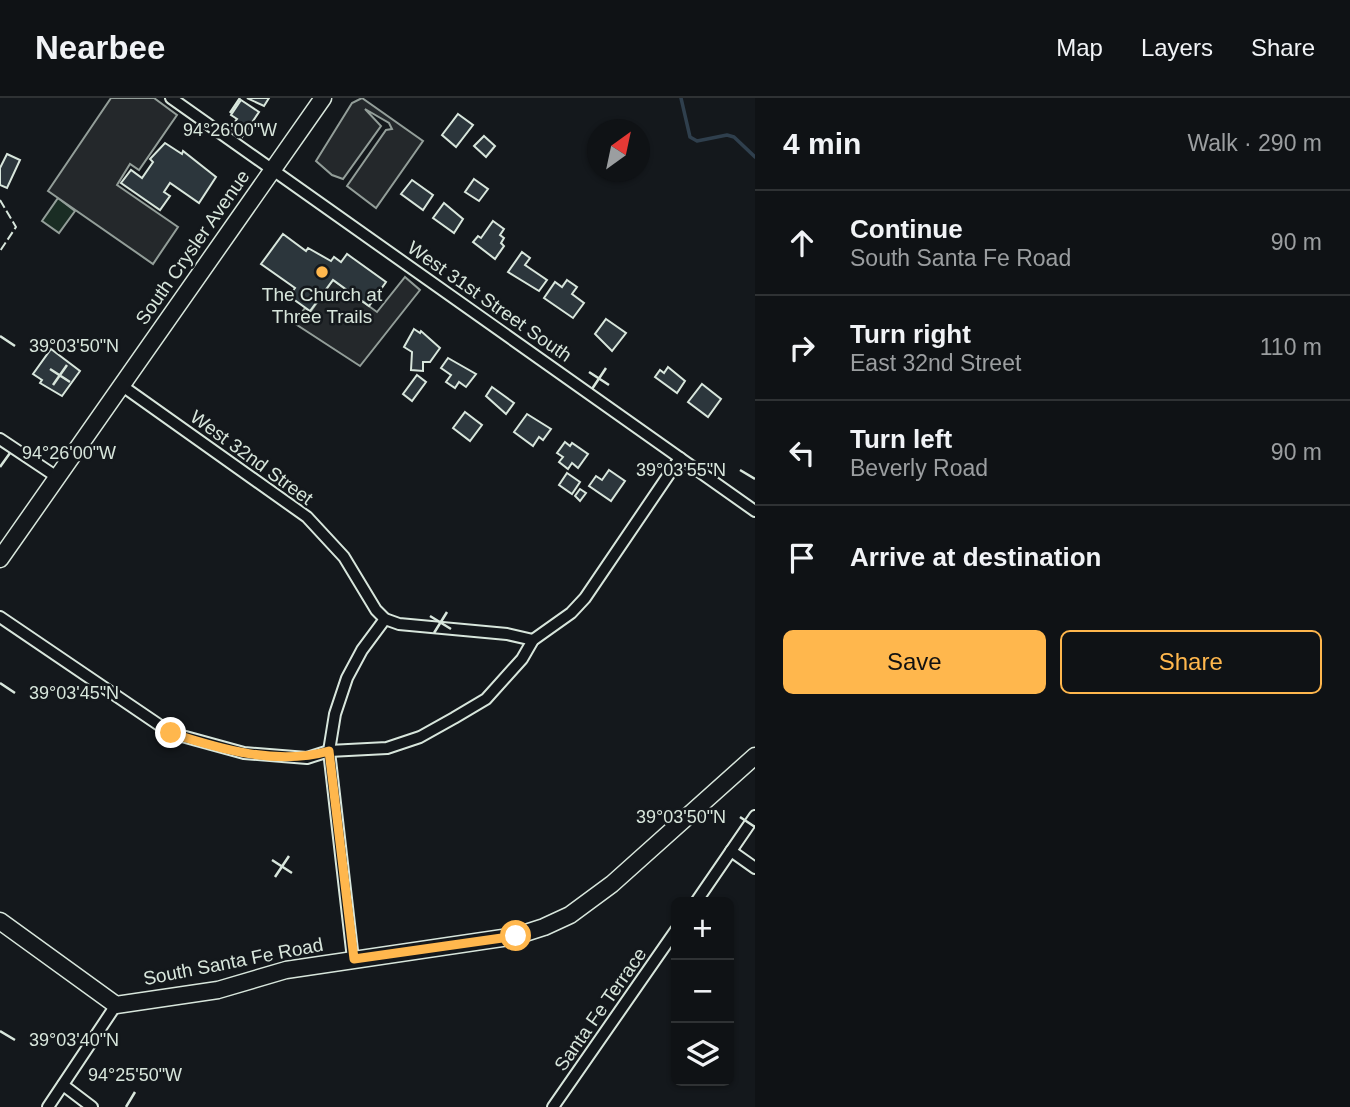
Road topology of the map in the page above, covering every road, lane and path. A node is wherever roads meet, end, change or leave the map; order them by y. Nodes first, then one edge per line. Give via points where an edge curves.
1 (171, 98) edge
2 (323, 98) edge
3 (271, 171) junction
4 (121, 385) junction
5 (0, 439) edge
6 (680, 458) junction
7 (57, 477) junction
8 (755, 511) edge
9 (0, 559) edge
10 (0, 617) edge
11 (385, 619) junction
12 (533, 640) junction
13 (329, 751) junction
14 (755, 756) edge
15 (755, 816) edge
16 (732, 851) junction
17 (755, 868) edge
18 (700, 897) edge
19 (0, 921) edge
20 (671, 937) edge
21 (354, 959) junction
22 (116, 1005) junction
23 (62, 1085) junction
24 (48, 1107) edge
25 (92, 1107) edge
26 (553, 1107) edge

1 - 3 street, West 31st Street South
2 - 3 street, South Crysler Avenue
3 - 4 street, South Crysler Avenue
3 - 6 street, West 31st Street South
4 - 7 street, South Crysler Avenue
4 - 11 street, West 32nd Street via 307,517 344,557
5 - 7 street
6 - 8 street, West 31st Street South
6 - 12 street via 585,598
7 - 9 street, South Crysler Avenue
10 - 13 street via 171,733 244,753 307,758
11 - 12 street
11 - 13 street via 347,678
12 - 13 street via 486,699 420,737 387,748
13 - 21 street
14 - 21 street, South Santa Fe Road via 570,915 516,936
15 - 16 street
16 - 17 street
16 - 18 street
19 - 22 street
20 - 26 street, Santa Fe Terrace
21 - 22 street, South Santa Fe Road via 286,970 218,990
22 - 23 street
23 - 24 street
23 - 25 street

